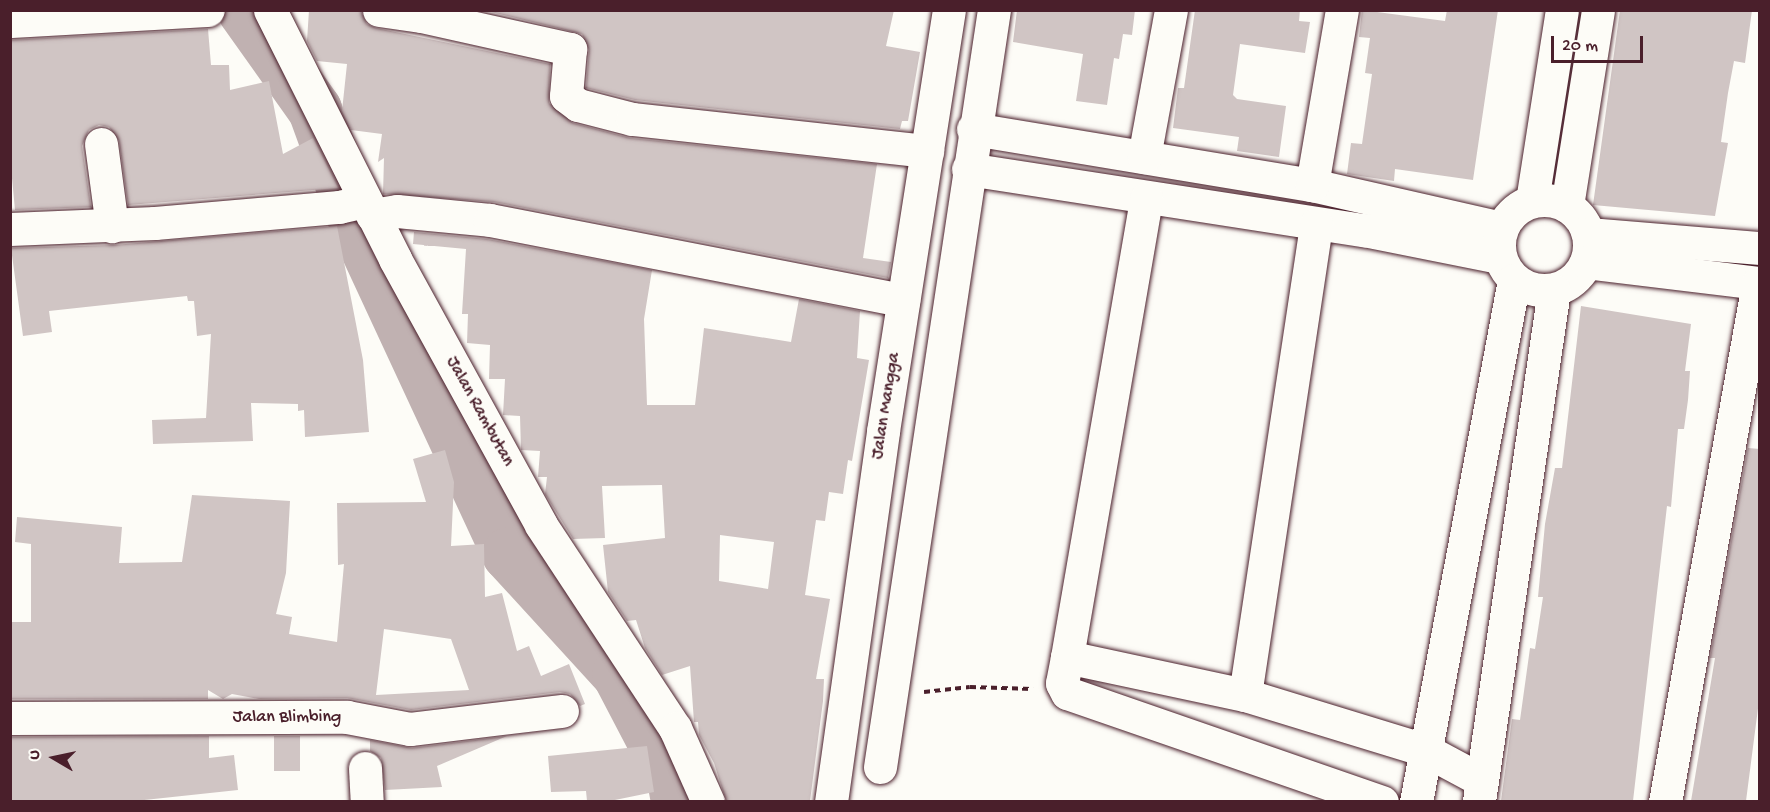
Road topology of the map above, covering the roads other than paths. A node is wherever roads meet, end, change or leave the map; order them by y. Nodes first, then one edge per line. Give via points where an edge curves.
1 (207, 10) edge
2 (270, 10) edge
3 (379, 10) edge
4 (949, 10) edge
5 (994, 10) edge
6 (1171, 10) edge
7 (1342, 10) edge
8 (1562, 10) edge
9 (1598, 10) edge
10 (10, 21) edge
11 (491, 21) edge
12 (973, 129) junction
13 (101, 144) dead end
14 (927, 151) junction
15 (1144, 157) junction
16 (968, 169) junction
17 (1312, 185) junction
18 (1146, 199) junction
19 (1532, 201) junction
20 (357, 206) junction
21 (1567, 206) junction
22 (1316, 224) junction
23 (112, 226) junction
24 (10, 229) edge
25 (1587, 248) junction
26 (1760, 248) edge
27 (1505, 255) junction
28 (1759, 283) edge
29 (1554, 290) junction
30 (903, 300) junction
31 (1067, 657) junction
32 (1245, 695) junction
33 (562, 711) dead end
34 (10, 718) edge
35 (1425, 750) junction
36 (880, 766) dead end
37 (365, 768) dead end
38 (1480, 791) edge
39 (367, 801) edge
40 (708, 801) edge
41 (831, 801) edge
42 (1382, 801) edge
43 (1416, 801) edge
44 (1665, 801) edge

1 - 10 street
2 - 20 street, Jalan Rambutan
3 - 11 street
4 - 14 street, Jalan Mangga
5 - 12 street
6 - 15 street
7 - 17 street
8 - 19 street
9 - 21 street
11 - 14 street via 570,49 566,96 578,105 632,119
12 - 15 street
12 - 16 street
13 - 23 street
14 - 30 street, Jalan Mangga
15 - 17 street
16 - 18 street
16 - 36 street
17 - 27 street
18 - 22 street
18 - 31 street
19 - 21 street via 1550,200
19 - 27 street via 1508,216
20 - 23 street
20 - 30 street via 490,219
20 - 40 street, Jalan Rambutan via 541,525 675,728
21 - 25 street via 1580,218
22 - 27 street
22 - 32 street
23 - 24 street
25 - 26 street
25 - 28 street
25 - 29 street via 1579,275
27 - 29 street via 1526,288
27 - 35 street
28 - 44 street
29 - 38 street
30 - 41 street, Jalan Mangga
31 - 32 street
31 - 42 street via 1062,676 1064,690
32 - 35 street
33 - 34 street, Jalan Blimbing via 410,729 347,717
35 - 38 street
35 - 43 street
37 - 39 street

